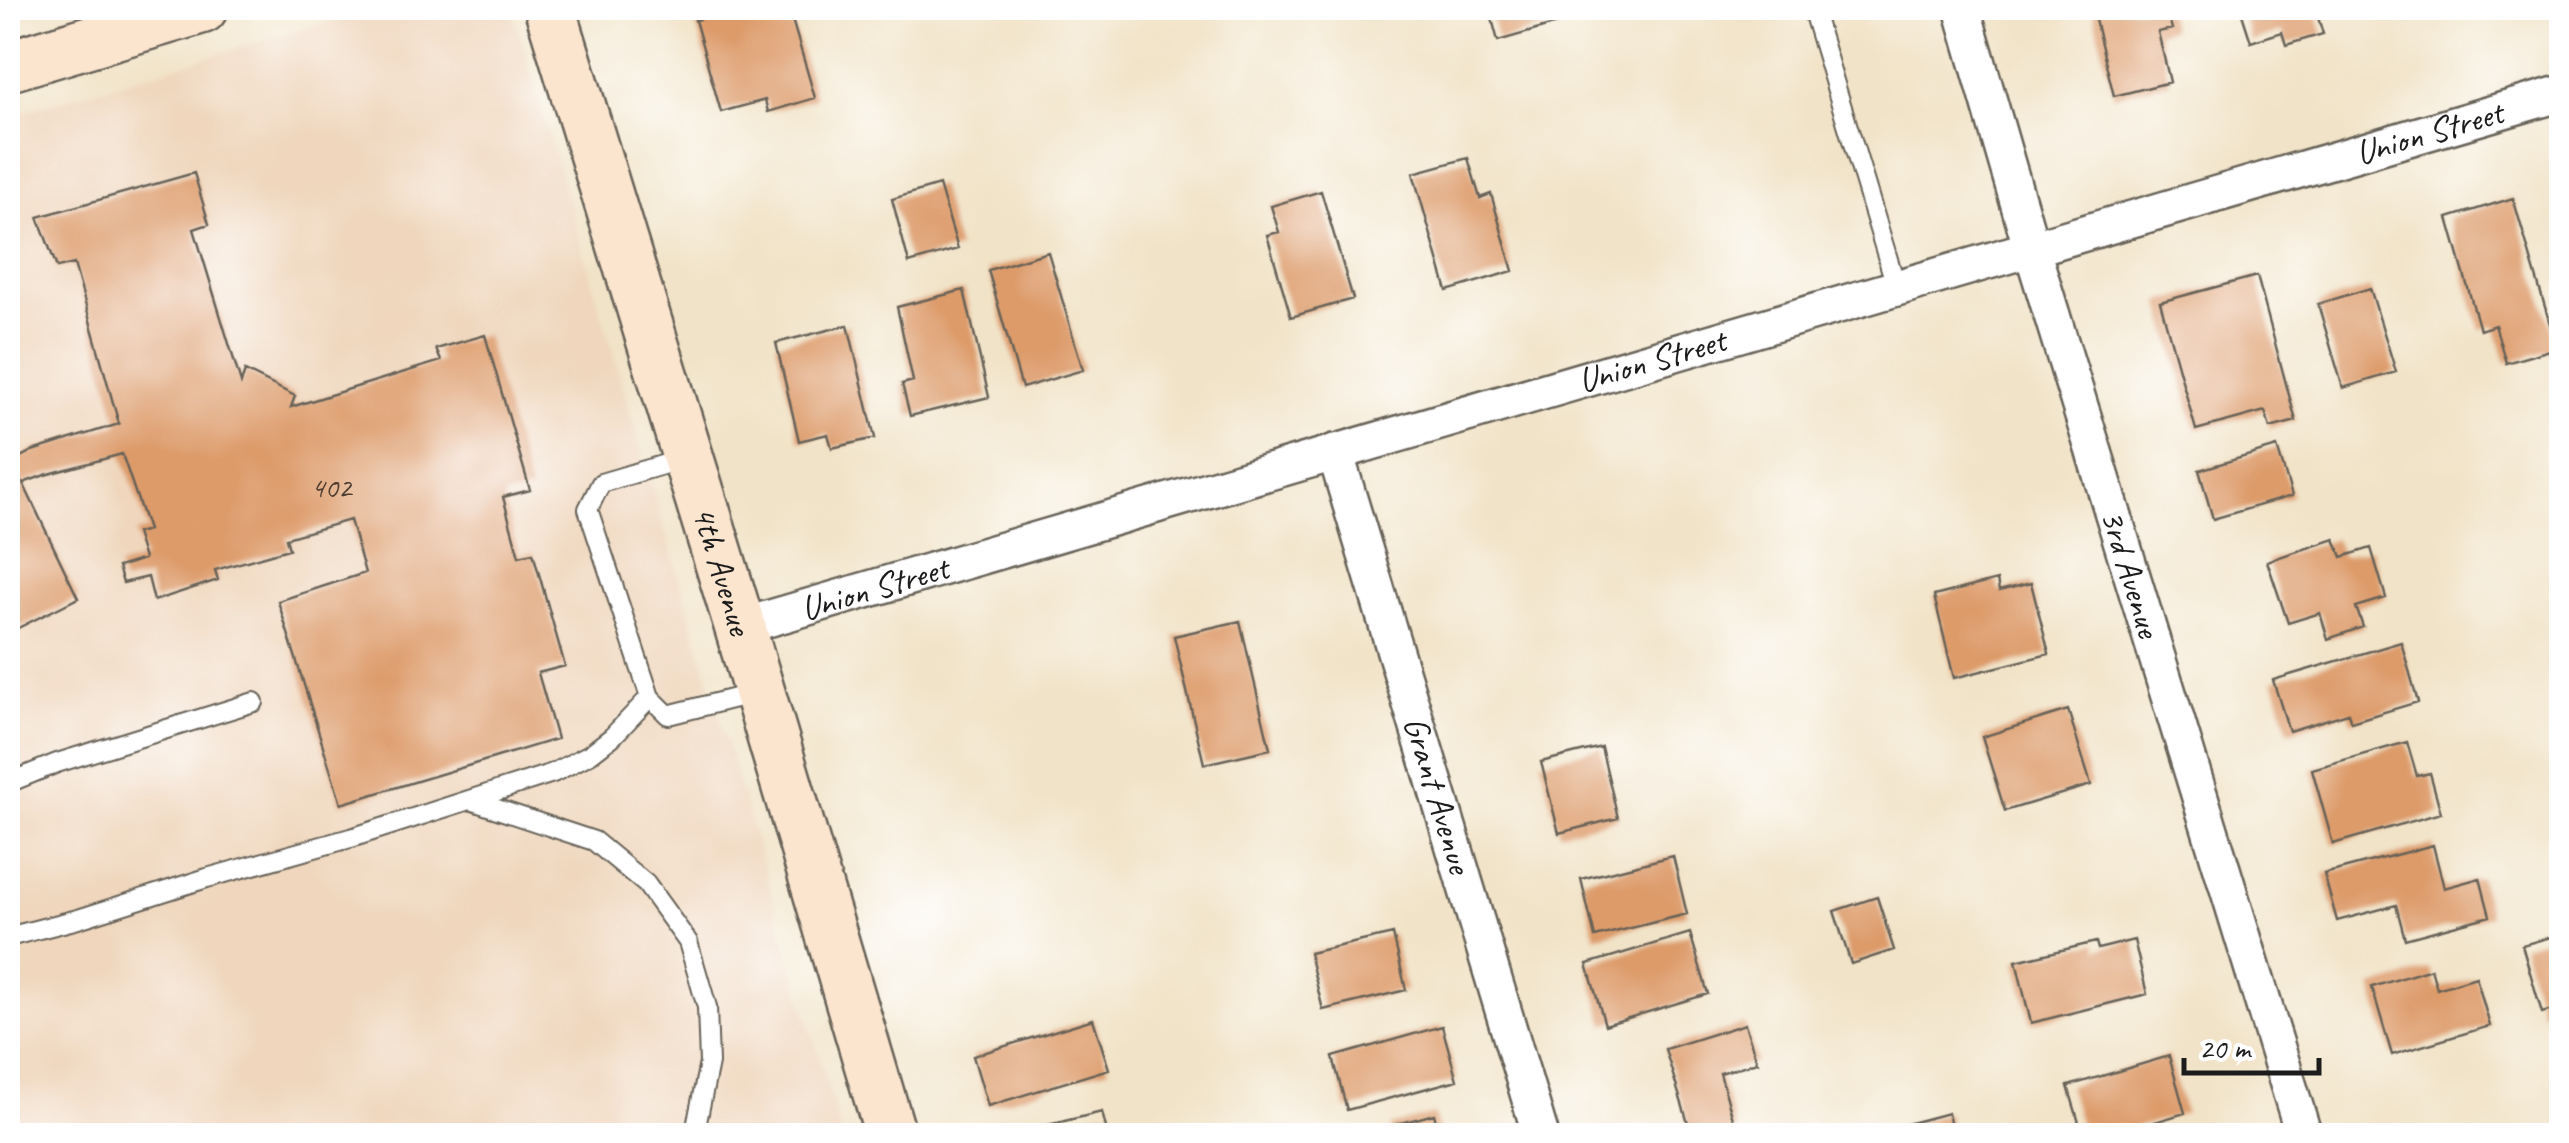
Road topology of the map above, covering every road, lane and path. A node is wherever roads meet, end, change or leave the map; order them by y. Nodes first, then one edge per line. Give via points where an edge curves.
1 (202, 8) edge
2 (550, 8) edge
3 (1812, 8) edge
4 (1962, 8) edge
5 (8, 66) edge
6 (2562, 93) edge
7 (2032, 250) junction
8 (1897, 289) junction
9 (1336, 452) junction
10 (688, 457) junction
11 (740, 627) junction
12 (759, 692) junction
13 (650, 697) junction
14 (254, 702) dead end
15 (8, 783) edge
16 (470, 800) junction
17 (8, 937) edge
18 (691, 1136) edge
19 (891, 1136) edge
20 (1541, 1136) edge
21 (2304, 1136) edge

1 - 5 street
2 - 10 street, 4th Avenue
3 - 8 lane
4 - 7 street, 3rd Avenue
6 - 7 street, Union Street
7 - 8 street, Union Street
7 - 21 street, 3rd Avenue
8 - 9 street, Union Street
9 - 11 street, Union Street
9 - 20 street, Grant Avenue
10 - 11 street, 4th Avenue
10 - 13 lane via 601,483 588,509
11 - 12 street, 4th Avenue
12 - 13 lane via 668,714
12 - 19 street, 4th Avenue
13 - 16 lane via 590,754
14 - 15 lane
16 - 17 lane
16 - 18 lane via 594,842 646,884 688,942 706,1006 709,1062

